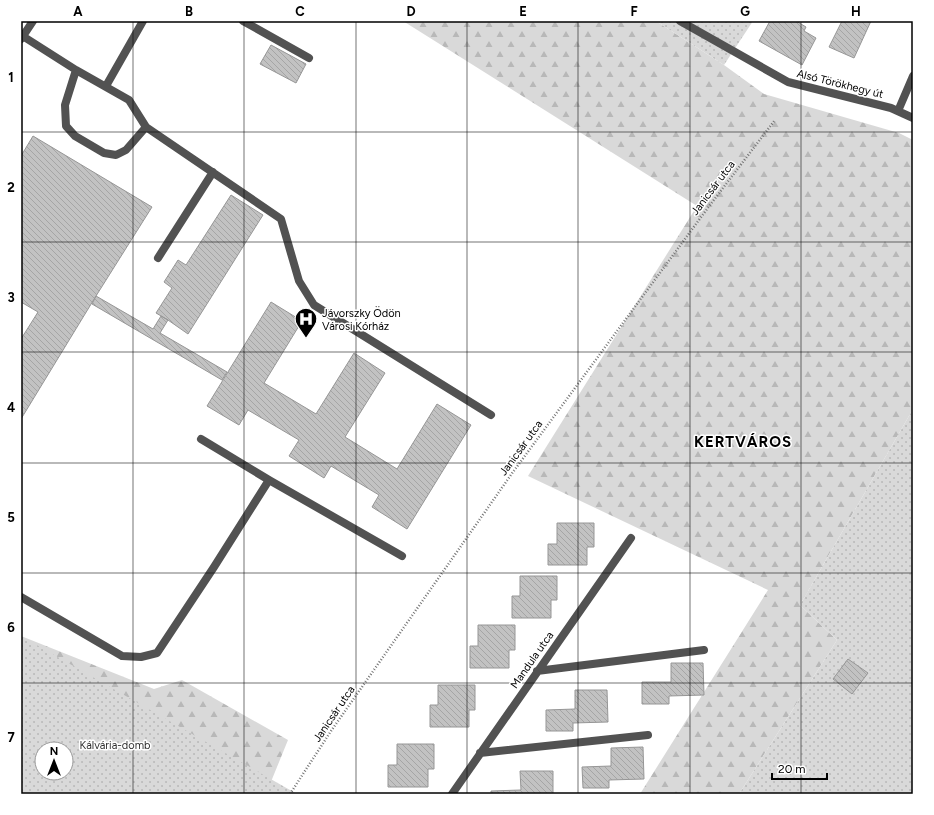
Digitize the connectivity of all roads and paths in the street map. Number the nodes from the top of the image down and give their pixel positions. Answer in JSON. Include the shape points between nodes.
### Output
{"nodes":[{"id":1,"x":33,"y":21,"type":"edge"},
{"id":2,"x":143,"y":21,"type":"edge"},
{"id":3,"x":243,"y":21,"type":"edge"},
{"id":4,"x":680,"y":21,"type":"edge"},
{"id":5,"x":22,"y":37,"type":"edge"},
{"id":6,"x":309,"y":58,"type":"dead end"},
{"id":7,"x":76,"y":70,"type":"junction"},
{"id":8,"x":913,"y":76,"type":"edge"},
{"id":9,"x":106,"y":86,"type":"junction"},
{"id":10,"x":898,"y":111,"type":"junction"},
{"id":11,"x":913,"y":118,"type":"edge"},
{"id":12,"x":775,"y":120,"type":"dead end"},
{"id":13,"x":146,"y":127,"type":"junction"},
{"id":14,"x":212,"y":172,"type":"junction"},
{"id":15,"x":158,"y":258,"type":"dead end"},
{"id":16,"x":491,"y":415,"type":"dead end"},
{"id":17,"x":201,"y":439,"type":"dead end"},
{"id":18,"x":269,"y":480,"type":"junction"},
{"id":19,"x":631,"y":538,"type":"dead end"},
{"id":20,"x":402,"y":556,"type":"dead end"},
{"id":21,"x":21,"y":597,"type":"edge"},
{"id":22,"x":704,"y":650,"type":"dead end"},
{"id":23,"x":537,"y":671,"type":"junction"},
{"id":24,"x":648,"y":735,"type":"dead end"},
{"id":25,"x":480,"y":753,"type":"junction"},
{"id":26,"x":290,"y":794,"type":"edge"},
{"id":27,"x":452,"y":794,"type":"edge"}],
"edges":[{"from":1,"to":5,"type":"street"},
{"from":2,"to":9,"type":"street"},
{"from":3,"to":6,"type":"street"},
{"from":4,"to":10,"type":"street","name":"Alsó Törökhegy út","via":[[788,82]]},
{"from":5,"to":7,"type":"street"},
{"from":7,"to":9,"type":"street"},
{"from":7,"to":13,"type":"street","via":[[65,105],[66,126],[75,136],[104,153],[116,155],[126,150]]},
{"from":8,"to":10,"type":"street"},
{"from":9,"to":13,"type":"street","via":[[129,100]]},
{"from":10,"to":11,"type":"street","name":"Alsó Törökhegy út"},
{"from":12,"to":26,"type":"path","name":"Janicsár utca","via":[[513,472]]},
{"from":13,"to":14,"type":"street"},
{"from":14,"to":15,"type":"street"},
{"from":14,"to":16,"type":"street","via":[[281,219],[299,281],[314,305]]},
{"from":17,"to":18,"type":"street"},
{"from":18,"to":20,"type":"street"},
{"from":18,"to":21,"type":"street","via":[[157,653],[141,657],[122,656]]},
{"from":19,"to":23,"type":"street","name":"Mandula utca"},
{"from":22,"to":23,"type":"street"},
{"from":23,"to":25,"type":"street","name":"Mandula utca"},
{"from":24,"to":25,"type":"street"},
{"from":25,"to":27,"type":"street","name":"Mandula utca"}]}
